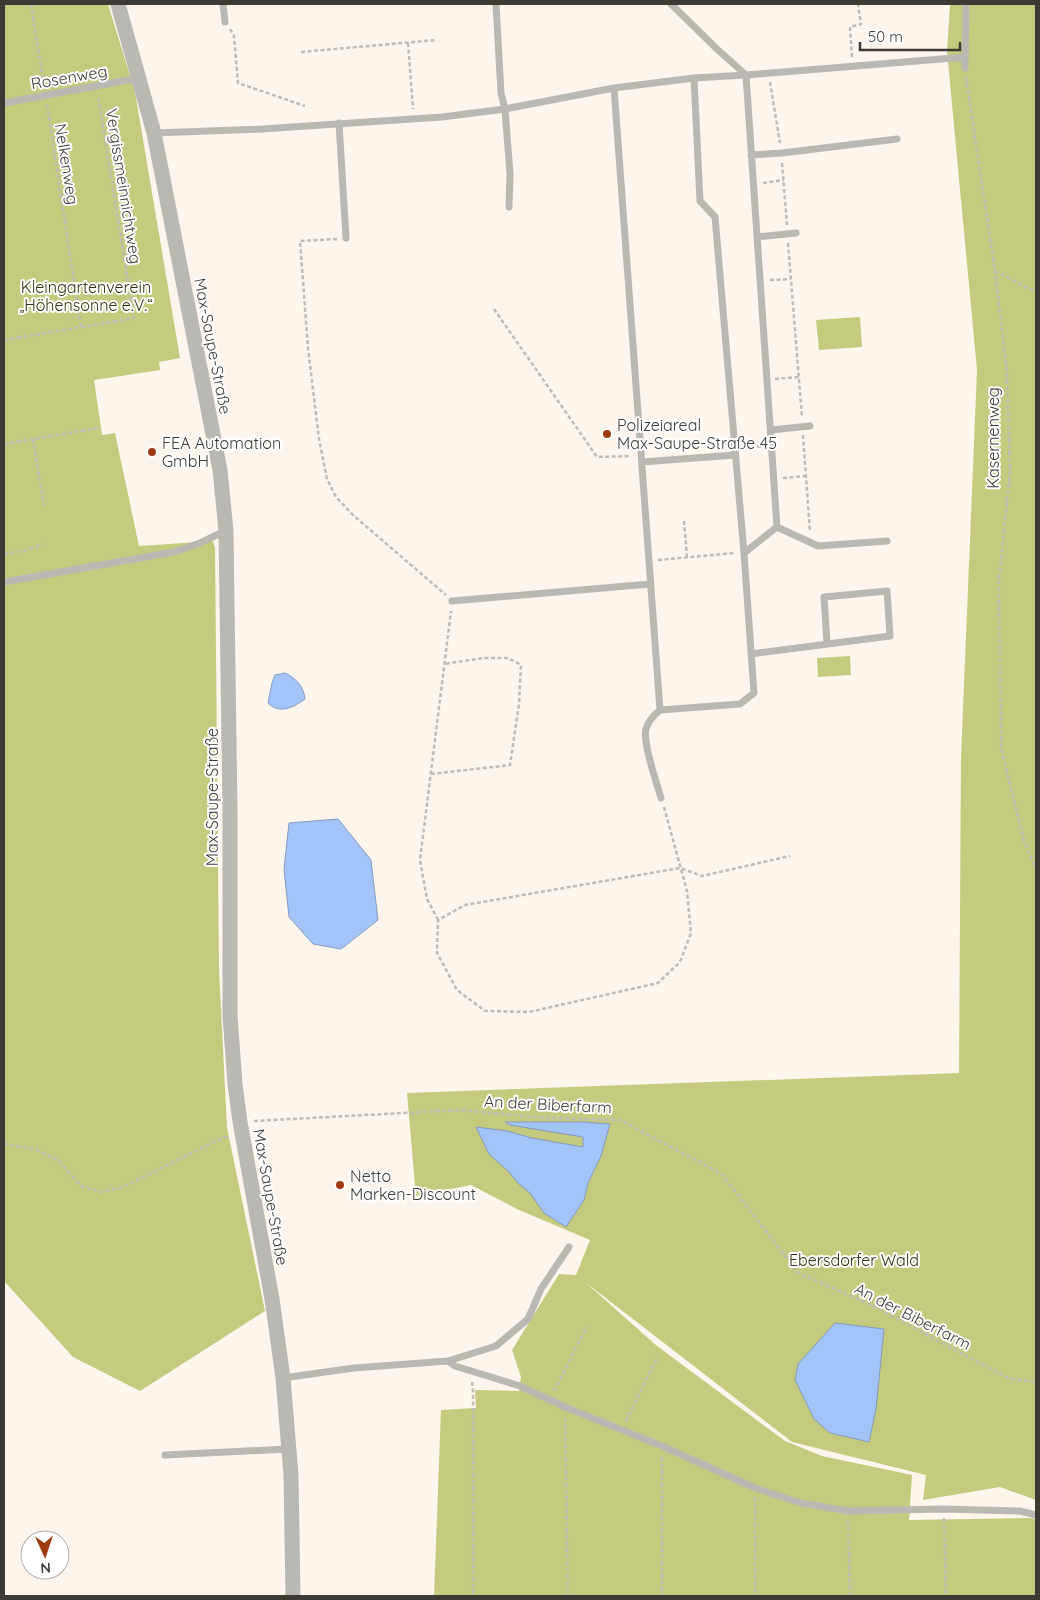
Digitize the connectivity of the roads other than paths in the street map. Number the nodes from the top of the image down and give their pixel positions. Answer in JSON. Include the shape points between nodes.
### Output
{"nodes":[{"id":1,"x":118,"y":4,"type":"edge"},
{"id":2,"x":223,"y":4,"type":"edge"},
{"id":3,"x":496,"y":4,"type":"edge"},
{"id":4,"x":671,"y":4,"type":"edge"},
{"id":5,"x":966,"y":4,"type":"edge"},
{"id":6,"x":225,"y":22,"type":"road end"},
{"id":7,"x":964,"y":57,"type":"junction"},
{"id":8,"x":965,"y":68,"type":"road end"},
{"id":9,"x":746,"y":75,"type":"junction"},
{"id":10,"x":140,"y":78,"type":"junction"},
{"id":11,"x":694,"y":78,"type":"junction"},
{"id":12,"x":614,"y":88,"type":"junction"},
{"id":13,"x":4,"y":102,"type":"edge"},
{"id":14,"x":505,"y":110,"type":"junction"},
{"id":15,"x":339,"y":123,"type":"junction"},
{"id":16,"x":154,"y":133,"type":"junction"},
{"id":17,"x":897,"y":139,"type":"dead end"},
{"id":18,"x":751,"y":155,"type":"junction"},
{"id":19,"x":509,"y":207,"type":"dead end"},
{"id":20,"x":796,"y":233,"type":"dead end"},
{"id":21,"x":756,"y":237,"type":"junction"},
{"id":22,"x":346,"y":238,"type":"road end"},
{"id":23,"x":806,"y":427,"type":"road end"},
{"id":24,"x":771,"y":430,"type":"junction"},
{"id":25,"x":735,"y":455,"type":"junction"},
{"id":26,"x":642,"y":462,"type":"junction"},
{"id":27,"x":777,"y":527,"type":"junction"},
{"id":28,"x":226,"y":531,"type":"junction"},
{"id":29,"x":887,"y":541,"type":"dead end"},
{"id":30,"x":744,"y":553,"type":"junction"},
{"id":31,"x":4,"y":582,"type":"edge"},
{"id":32,"x":650,"y":584,"type":"junction"},
{"id":33,"x":452,"y":601,"type":"road end"},
{"id":34,"x":827,"y":643,"type":"junction"},
{"id":35,"x":751,"y":654,"type":"junction"},
{"id":36,"x":660,"y":710,"type":"junction"},
{"id":37,"x":661,"y":798,"type":"road end"},
{"id":38,"x":569,"y":1247,"type":"dead end"},
{"id":39,"x":448,"y":1360,"type":"junction"},
{"id":40,"x":283,"y":1378,"type":"junction"},
{"id":41,"x":289,"y":1449,"type":"junction"},
{"id":42,"x":166,"y":1455,"type":"dead end"},
{"id":43,"x":1036,"y":1515,"type":"edge"},
{"id":44,"x":293,"y":1596,"type":"edge"}],
"edges":[{"from":1,"to":10,"type":"street","name":"Max-Saupe-Straße"},
{"from":2,"to":6,"type":"lane"},
{"from":3,"to":14,"type":"lane"},
{"from":4,"to":9,"type":"lane"},
{"from":5,"to":7,"type":"lane"},
{"from":7,"to":8,"type":"lane"},
{"from":7,"to":9,"type":"lane"},
{"from":9,"to":11,"type":"lane"},
{"from":9,"to":18,"type":"lane"},
{"from":10,"to":13,"type":"lane","name":"Rosenweg"},
{"from":10,"to":16,"type":"street","name":"Max-Saupe-Straße"},
{"from":11,"to":12,"type":"lane"},
{"from":11,"to":25,"type":"lane","via":[[700,201],[715,217]]},
{"from":12,"to":14,"type":"lane"},
{"from":12,"to":26,"type":"lane"},
{"from":14,"to":15,"type":"lane"},
{"from":14,"to":19,"type":"lane"},
{"from":15,"to":16,"type":"lane"},
{"from":15,"to":22,"type":"lane"},
{"from":16,"to":28,"type":"street","name":"Max-Saupe-Straße","via":[[220,470]]},
{"from":17,"to":18,"type":"lane"},
{"from":18,"to":21,"type":"lane"},
{"from":20,"to":21,"type":"lane"},
{"from":21,"to":24,"type":"lane"},
{"from":23,"to":24,"type":"lane"},
{"from":24,"to":27,"type":"lane"},
{"from":25,"to":26,"type":"lane"},
{"from":25,"to":30,"type":"lane"},
{"from":26,"to":32,"type":"lane"},
{"from":27,"to":29,"type":"lane","via":[[818,546]]},
{"from":27,"to":30,"type":"lane"},
{"from":28,"to":31,"type":"lane","via":[[174,552]]},
{"from":28,"to":40,"type":"street","name":"Max-Saupe-Straße","via":[[230,1016],[241,1126]]},
{"from":30,"to":35,"type":"lane"},
{"from":32,"to":33,"type":"lane"},
{"from":32,"to":36,"type":"lane"},
{"from":34,"to":34,"type":"lane","via":[[824,597],[887,591],[890,636]]},
{"from":34,"to":35,"type":"lane"},
{"from":35,"to":36,"type":"lane","via":[[754,693],[740,704]]},
{"from":36,"to":37,"type":"lane","via":[[645,730]]},
{"from":38,"to":39,"type":"lane","via":[[541,1289],[528,1320],[496,1346]]},
{"from":39,"to":40,"type":"lane"},
{"from":39,"to":43,"type":"lane","via":[[455,1366],[520,1386],[755,1488],[801,1502],[848,1511],[943,1509],[1020,1511]]},
{"from":40,"to":41,"type":"street","name":"Max-Saupe-Straße"},
{"from":41,"to":42,"type":"lane"},
{"from":41,"to":44,"type":"street","name":"Max-Saupe-Straße"}]}
